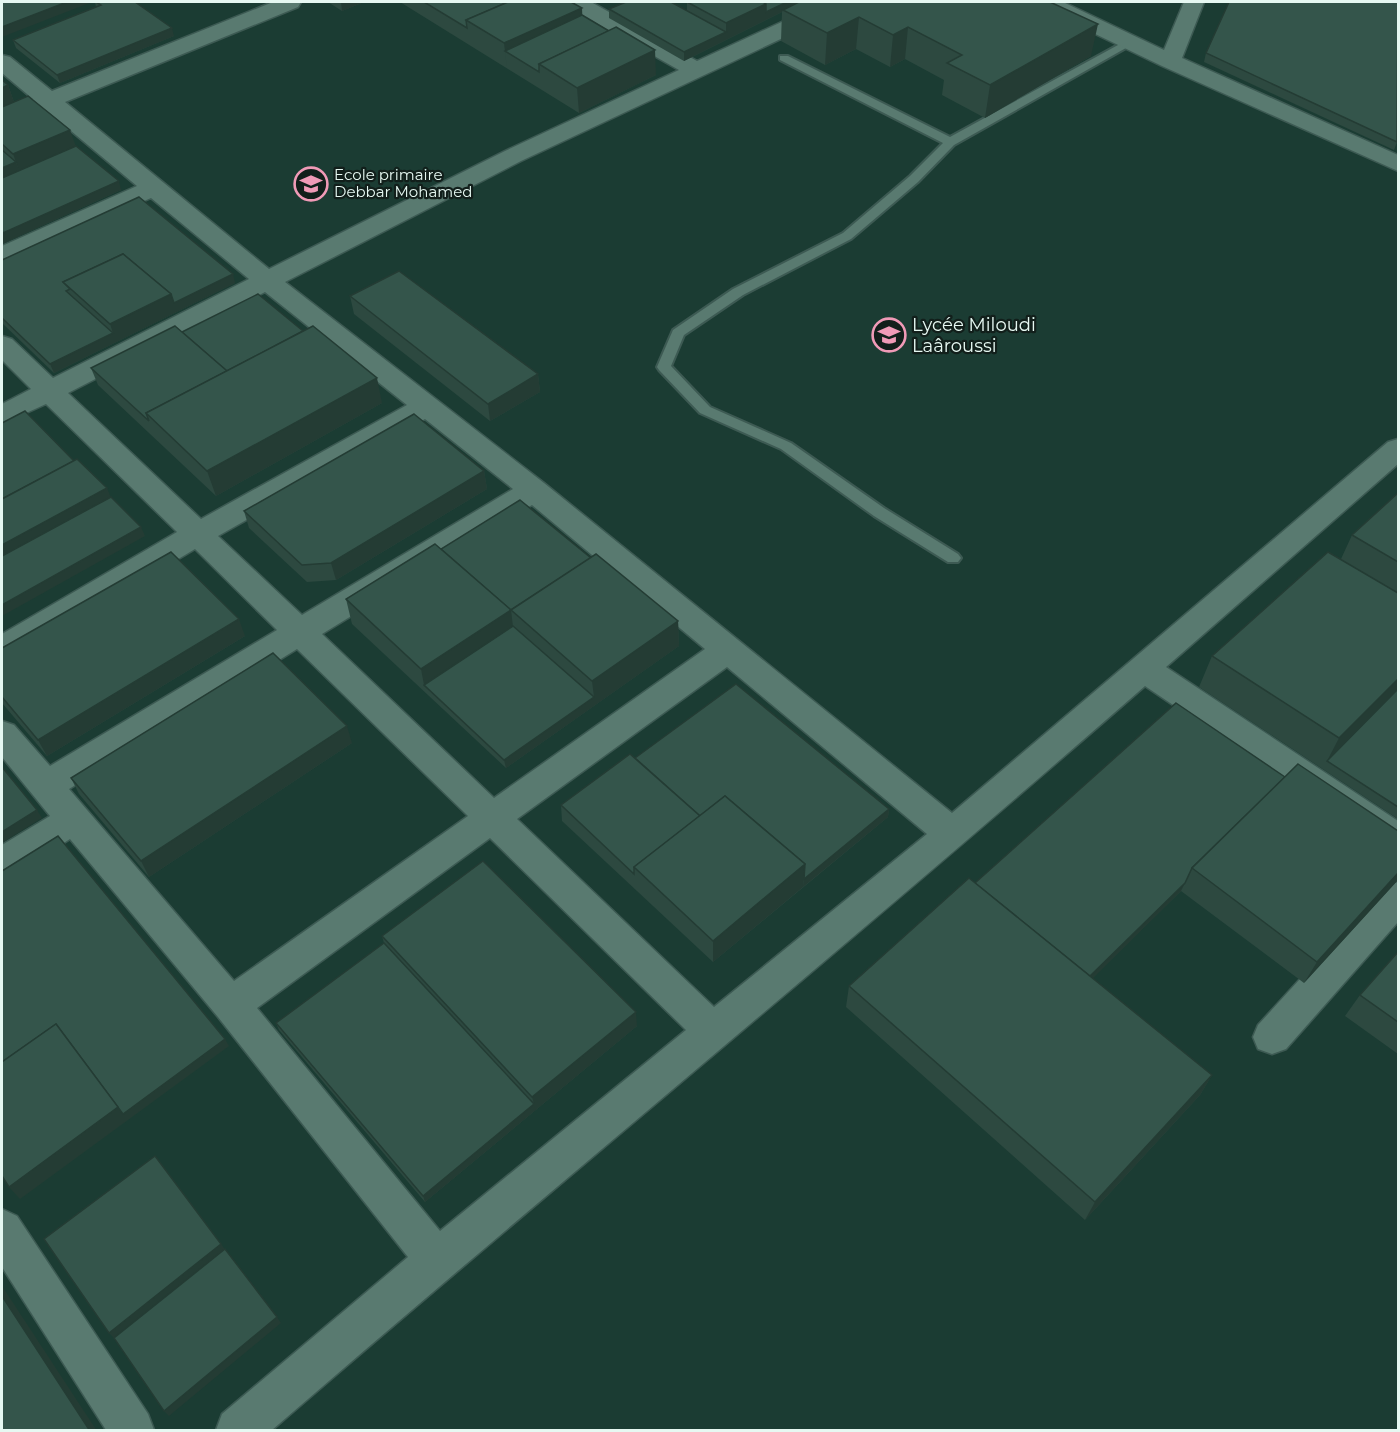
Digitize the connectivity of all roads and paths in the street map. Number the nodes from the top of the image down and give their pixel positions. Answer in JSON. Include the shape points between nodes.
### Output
{"nodes":[{"id":1,"x":290,"y":2,"type":"edge"},
{"id":2,"x":576,"y":2,"type":"edge"},
{"id":3,"x":841,"y":2,"type":"edge"},
{"id":4,"x":1047,"y":2,"type":"edge"},
{"id":5,"x":1194,"y":2,"type":"edge"},
{"id":6,"x":1130,"y":42,"type":"junction"},
{"id":7,"x":784,"y":58,"type":"dead end"},
{"id":8,"x":1170,"y":61,"type":"junction"},
{"id":9,"x":2,"y":62,"type":"edge"},
{"id":10,"x":698,"y":71,"type":"junction"},
{"id":11,"x":49,"y":100,"type":"junction"},
{"id":12,"x":2,"y":120,"type":"edge"},
{"id":13,"x":950,"y":142,"type":"junction"},
{"id":14,"x":1398,"y":164,"type":"edge"},
{"id":15,"x":154,"y":187,"type":"junction"},
{"id":16,"x":2,"y":255,"type":"edge"},
{"id":17,"x":266,"y":280,"type":"junction"},
{"id":18,"x":2,"y":345,"type":"edge"},
{"id":19,"x":48,"y":391,"type":"junction"},
{"id":20,"x":427,"y":406,"type":"junction"},
{"id":21,"x":2,"y":415,"type":"edge"},
{"id":22,"x":1398,"y":449,"type":"edge"},
{"id":23,"x":534,"y":490,"type":"junction"},
{"id":24,"x":197,"y":534,"type":"junction"},
{"id":25,"x":953,"y":558,"type":"dead end"},
{"id":26,"x":300,"y":631,"type":"junction"},
{"id":27,"x":2,"y":648,"type":"edge"},
{"id":28,"x":728,"y":649,"type":"junction"},
{"id":29,"x":1144,"y":669,"type":"junction"},
{"id":30,"x":2,"y":734,"type":"edge"},
{"id":31,"x":45,"y":786,"type":"junction"},
{"id":32,"x":494,"y":818,"type":"junction"},
{"id":33,"x":72,"y":819,"type":"junction"},
{"id":34,"x":952,"y":834,"type":"junction"},
{"id":35,"x":1398,"y":839,"type":"edge"},
{"id":36,"x":2,"y":863,"type":"edge"},
{"id":37,"x":1398,"y":897,"type":"edge"},
{"id":38,"x":231,"y":1005,"type":"junction"},
{"id":39,"x":714,"y":1032,"type":"junction"},
{"id":40,"x":1272,"y":1036,"type":"dead end"},
{"id":41,"x":6,"y":1246,"type":"edge"},
{"id":42,"x":437,"y":1260,"type":"junction"},
{"id":43,"x":132,"y":1431,"type":"edge"},
{"id":44,"x":238,"y":1431,"type":"edge"}],
"edges":[{"from":1,"to":11,"type":"street"},
{"from":2,"to":10,"type":"street"},
{"from":3,"to":10,"type":"street"},
{"from":4,"to":6,"type":"street"},
{"from":5,"to":8,"type":"street"},
{"from":6,"to":8,"type":"street"},
{"from":6,"to":13,"type":"lane"},
{"from":7,"to":13,"type":"lane"},
{"from":8,"to":14,"type":"street"},
{"from":9,"to":11,"type":"street"},
{"from":10,"to":17,"type":"street","via":[[513,156]]},
{"from":11,"to":12,"type":"street"},
{"from":11,"to":15,"type":"street"},
{"from":13,"to":25,"type":"lane","via":[[847,237],[738,292],[678,333],[664,367],[705,410],[786,446],[879,512]]},
{"from":15,"to":16,"type":"street"},
{"from":15,"to":17,"type":"street"},
{"from":17,"to":19,"type":"street"},
{"from":17,"to":20,"type":"street"},
{"from":18,"to":19,"type":"street"},
{"from":19,"to":21,"type":"street"},
{"from":19,"to":24,"type":"street"},
{"from":20,"to":23,"type":"street"},
{"from":20,"to":24,"type":"street"},
{"from":22,"to":29,"type":"street"},
{"from":23,"to":26,"type":"street"},
{"from":23,"to":28,"type":"street"},
{"from":24,"to":26,"type":"street"},
{"from":24,"to":27,"type":"street"},
{"from":26,"to":31,"type":"street"},
{"from":26,"to":32,"type":"street"},
{"from":28,"to":32,"type":"street"},
{"from":28,"to":34,"type":"street"},
{"from":29,"to":34,"type":"street"},
{"from":29,"to":35,"type":"street"},
{"from":30,"to":31,"type":"street"},
{"from":31,"to":33,"type":"street"},
{"from":32,"to":38,"type":"street"},
{"from":32,"to":39,"type":"street"},
{"from":33,"to":36,"type":"street"},
{"from":33,"to":38,"type":"street"},
{"from":34,"to":39,"type":"street"},
{"from":37,"to":40,"type":"street"},
{"from":38,"to":42,"type":"street"},
{"from":39,"to":42,"type":"street"},
{"from":41,"to":43,"type":"street"},
{"from":42,"to":44,"type":"street"}]}
